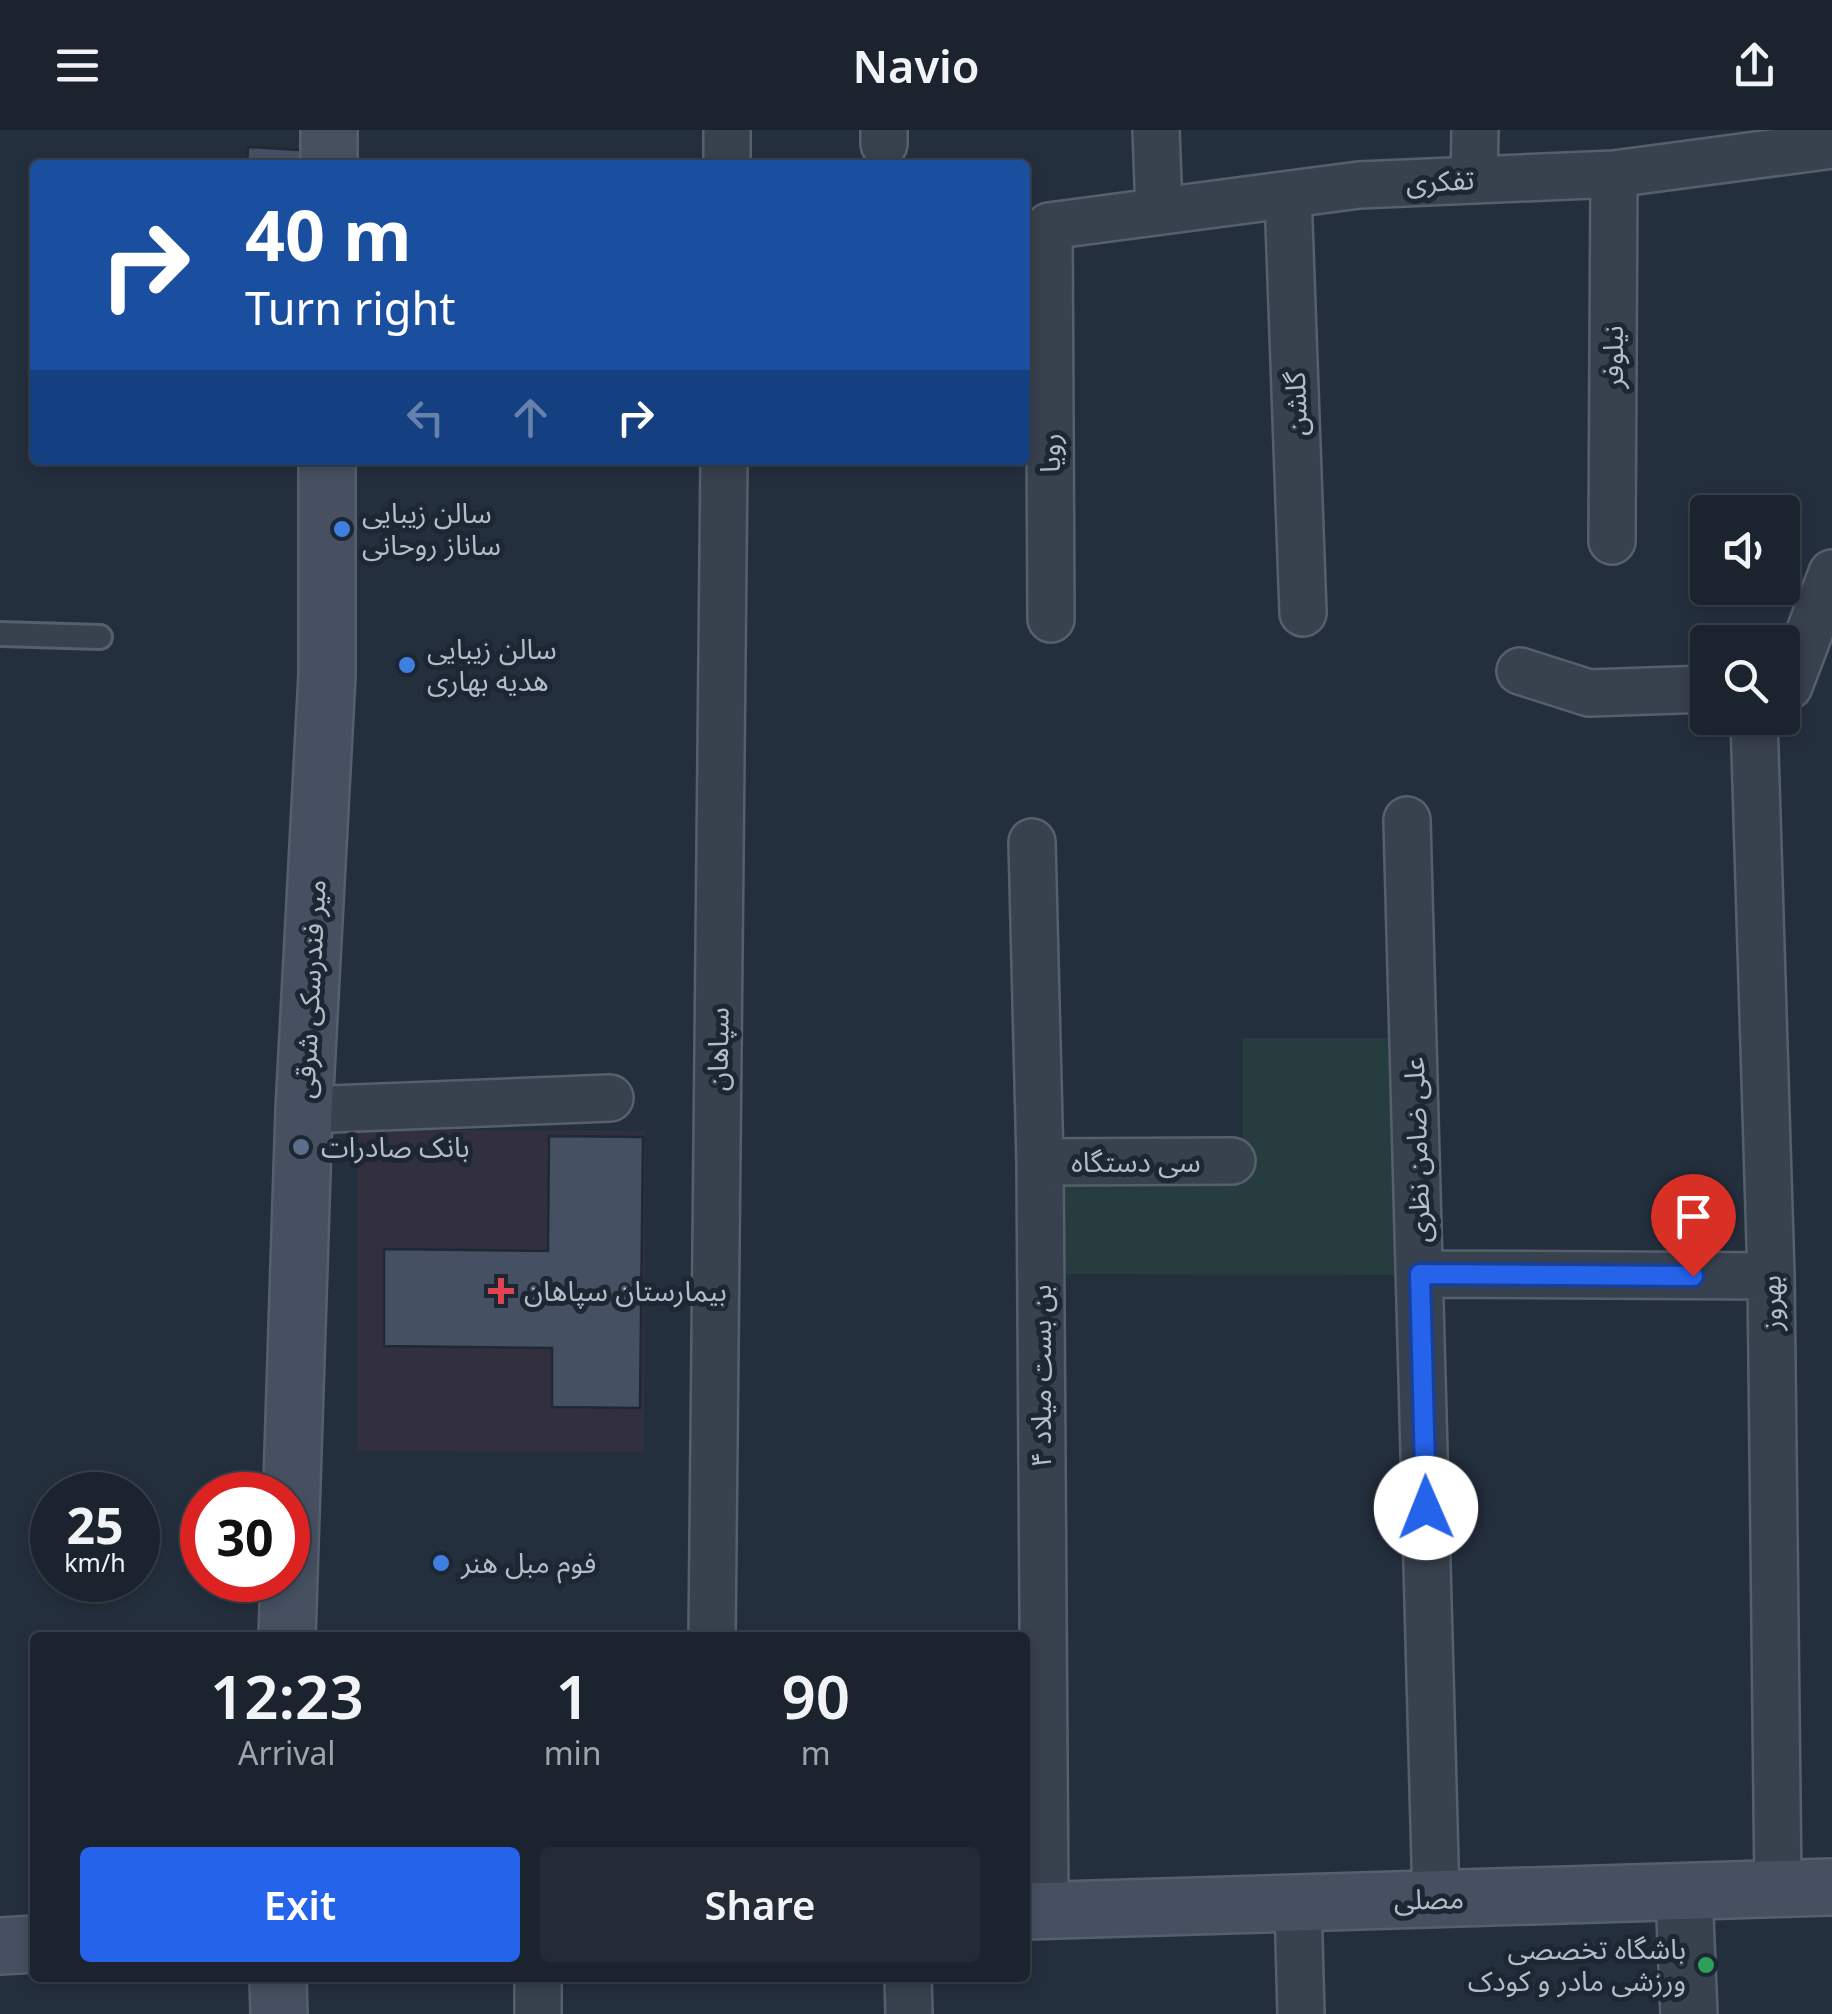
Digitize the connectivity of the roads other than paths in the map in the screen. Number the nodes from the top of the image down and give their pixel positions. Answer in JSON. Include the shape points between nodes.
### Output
{"nodes":[{"id":1,"x":329,"y":130,"type":"edge"},
{"id":2,"x":727,"y":130,"type":"edge"},
{"id":3,"x":1156,"y":130,"type":"edge"},
{"id":4,"x":1476,"y":130,"type":"edge"},
{"id":5,"x":1832,"y":146,"type":"edge"},
{"id":6,"x":328,"y":160,"type":"edge"},
{"id":7,"x":727,"y":160,"type":"edge"},
{"id":8,"x":1614,"y":174,"type":"junction"},
{"id":9,"x":1474,"y":180,"type":"junction"},
{"id":10,"x":1288,"y":194,"type":"junction"},
{"id":11,"x":1160,"y":211,"type":"junction"},
{"id":12,"x":1049,"y":226,"type":"joint"},
{"id":13,"x":328,"y":465,"type":"edge"},
{"id":14,"x":724,"y":465,"type":"edge"},
{"id":15,"x":1612,"y":540,"type":"dead end"},
{"id":16,"x":1832,"y":572,"type":"edge"},
{"id":17,"x":1303,"y":613,"type":"dead end"},
{"id":18,"x":1050,"y":620,"type":"dead end"},
{"id":19,"x":0,"y":634,"type":"edge"},
{"id":20,"x":100,"y":636,"type":"dead end"},
{"id":21,"x":1520,"y":671,"type":"dead end"},
{"id":22,"x":1801,"y":685,"type":"edge"},
{"id":23,"x":1690,"y":691,"type":"edge"},
{"id":24,"x":1755,"y":735,"type":"edge"},
{"id":25,"x":1407,"y":820,"type":"dead end"},
{"id":26,"x":1032,"y":842,"type":"dead end"},
{"id":27,"x":610,"y":1098,"type":"dead end"},
{"id":28,"x":304,"y":1110,"type":"junction"},
{"id":29,"x":1040,"y":1162,"type":"junction"},
{"id":30,"x":1232,"y":1162,"type":"dead end"},
{"id":31,"x":1420,"y":1274,"type":"junction"},
{"id":32,"x":1771,"y":1276,"type":"junction"},
{"id":33,"x":286,"y":1632,"type":"edge"},
{"id":34,"x":712,"y":1632,"type":"edge"},
{"id":35,"x":1832,"y":1888,"type":"edge"},
{"id":36,"x":1778,"y":1889,"type":"junction"},
{"id":37,"x":1684,"y":1893,"type":"junction"},
{"id":38,"x":1436,"y":1899,"type":"junction"},
{"id":39,"x":1298,"y":1902,"type":"junction"},
{"id":40,"x":1035,"y":1910,"type":"edge"},
{"id":41,"x":30,"y":1944,"type":"edge"},
{"id":42,"x":0,"y":1946,"type":"edge"},
{"id":43,"x":278,"y":1982,"type":"edge"},
{"id":44,"x":538,"y":1982,"type":"edge"},
{"id":45,"x":908,"y":1982,"type":"edge"},
{"id":46,"x":280,"y":2014,"type":"edge"},
{"id":47,"x":538,"y":2014,"type":"edge"},
{"id":48,"x":909,"y":2014,"type":"edge"},
{"id":49,"x":1301,"y":2014,"type":"edge"},
{"id":50,"x":1689,"y":2014,"type":"edge"}],
"edges":[{"from":1,"to":6,"type":"main road"},
{"from":2,"to":7,"type":"street"},
{"from":3,"to":11,"type":"street"},
{"from":4,"to":9,"type":"street"},
{"from":5,"to":8,"type":"street","name":"تفکری"},
{"from":8,"to":9,"type":"street","name":"تفکری"},
{"from":8,"to":15,"type":"street","name":"نیلوفر"},
{"from":9,"to":10,"type":"street","name":"تفکری"},
{"from":10,"to":11,"type":"street","name":"تفکری"},
{"from":10,"to":17,"type":"street","name":"گلشن"},
{"from":11,"to":12,"type":"street","name":"تفکری"},
{"from":12,"to":18,"type":"street","name":"رویا"},
{"from":13,"to":28,"type":"main road","name":"میر فندرسکی شرقی","via":[[326,674]]},
{"from":14,"to":34,"type":"street","name":"سپاهان"},
{"from":16,"to":22,"type":"street"},
{"from":19,"to":20,"type":"lane"},
{"from":21,"to":23,"type":"street","via":[[1589,694]]},
{"from":24,"to":32,"type":"street","name":"بهروز"},
{"from":25,"to":31,"type":"street","name":"علی ضامن نظری"},
{"from":26,"to":29,"type":"street","name":"بن بست میلاد ۴"},
{"from":27,"to":28,"type":"street"},
{"from":28,"to":33,"type":"main road","name":"میر فندرسکی شرقی"},
{"from":29,"to":30,"type":"street","name":"سی دستگاه"},
{"from":29,"to":40,"type":"street","name":"بن بست میلاد ۴"},
{"from":31,"to":32,"type":"street"},
{"from":31,"to":38,"type":"street","name":"علی ضامن نظری"},
{"from":32,"to":36,"type":"street","name":"بهروز"},
{"from":35,"to":36,"type":"main road","name":"مصلی"},
{"from":36,"to":37,"type":"main road","name":"مصلی"},
{"from":37,"to":38,"type":"main road","name":"مصلی"},
{"from":37,"to":50,"type":"street"},
{"from":38,"to":39,"type":"main road","name":"مصلی"},
{"from":39,"to":40,"type":"main road","name":"مصلی"},
{"from":39,"to":49,"type":"street"},
{"from":41,"to":42,"type":"main road"},
{"from":43,"to":46,"type":"main road"},
{"from":44,"to":47,"type":"street"},
{"from":45,"to":48,"type":"street"}]}
